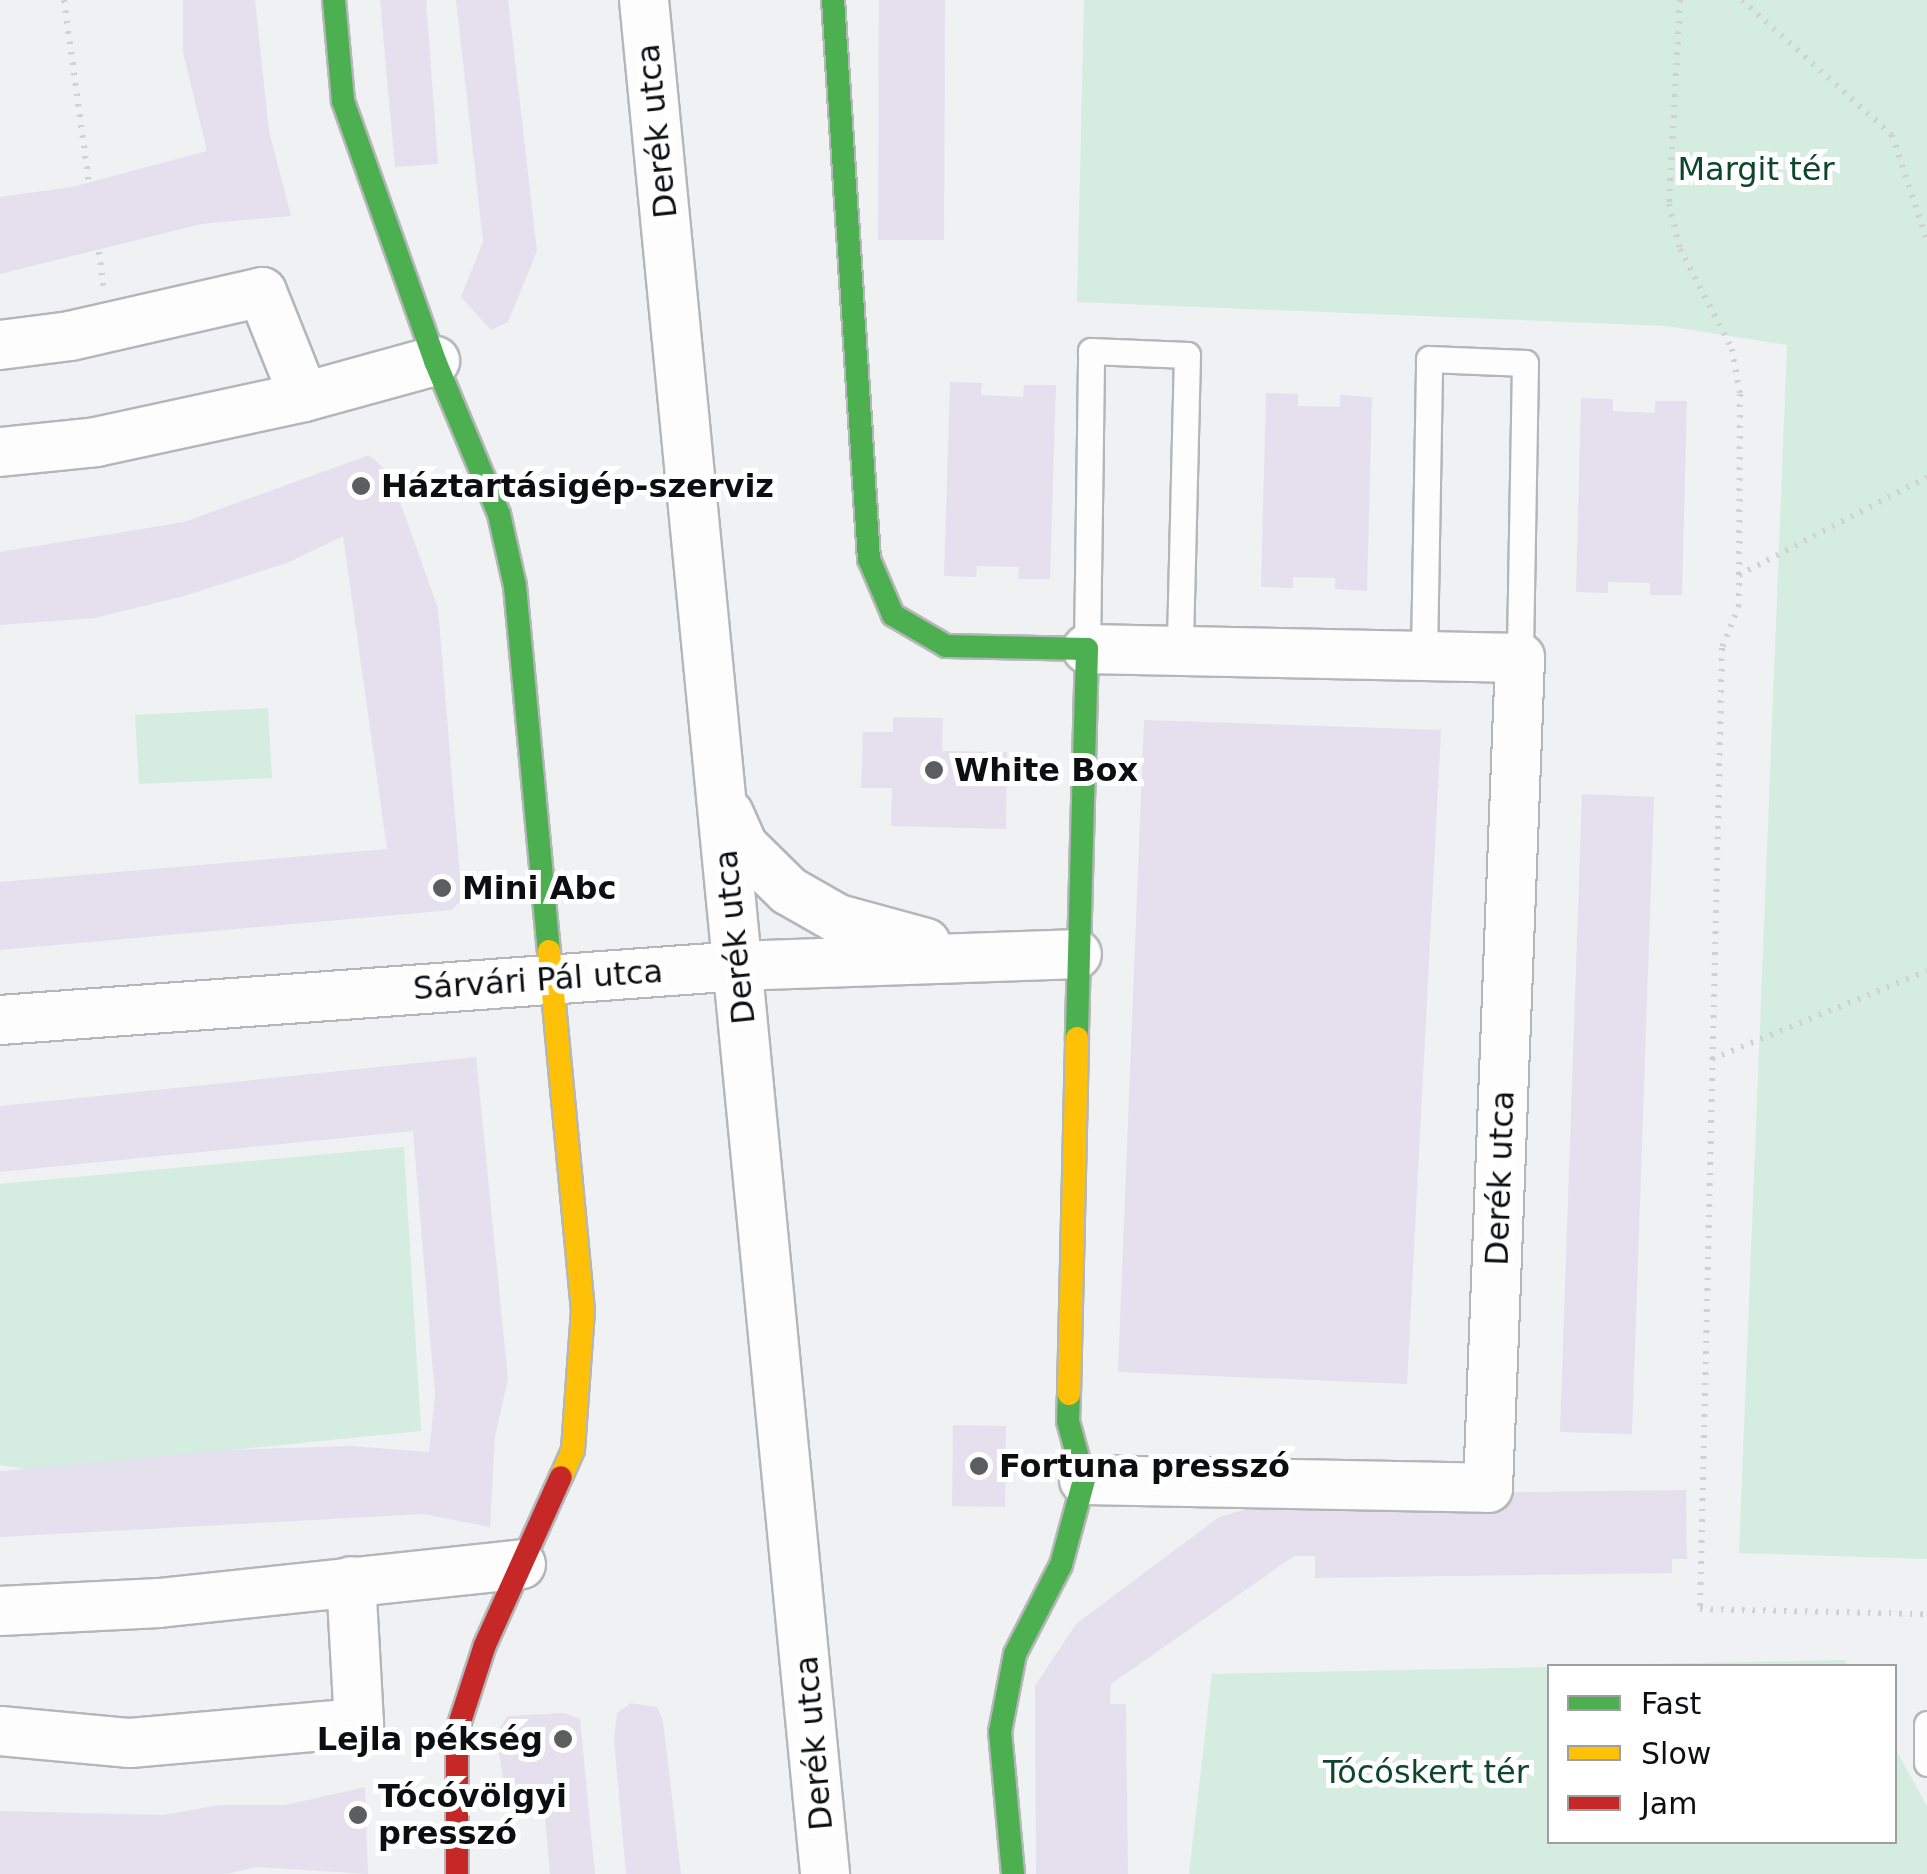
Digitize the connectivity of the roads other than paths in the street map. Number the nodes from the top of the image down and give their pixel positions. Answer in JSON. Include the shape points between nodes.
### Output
{"nodes":[{"id":1,"x":334,"y":0,"type":"edge"},
{"id":2,"x":644,"y":0,"type":"edge"},
{"id":3,"x":833,"y":0,"type":"edge"},
{"id":4,"x":0,"y":345,"type":"edge"},
{"id":5,"x":435,"y":361,"type":"junction"},
{"id":6,"x":304,"y":397,"type":"junction"},
{"id":7,"x":0,"y":452,"type":"edge"},
{"id":8,"x":1180,"y":648,"type":"junction"},
{"id":9,"x":1087,"y":649,"type":"junction"},
{"id":10,"x":1424,"y":655,"type":"junction"},
{"id":11,"x":1520,"y":658,"type":"junction"},
{"id":12,"x":721,"y":796,"type":"junction"},
{"id":13,"x":1077,"y":954,"type":"junction"},
{"id":14,"x":1009,"y":956,"type":"junction"},
{"id":15,"x":738,"y":966,"type":"junction"},
{"id":16,"x":553,"y":979,"type":"junction"},
{"id":17,"x":0,"y":1020,"type":"edge"},
{"id":18,"x":1084,"y":1480,"type":"junction"},
{"id":19,"x":521,"y":1564,"type":"junction"},
{"id":20,"x":351,"y":1581,"type":"junction"},
{"id":21,"x":0,"y":1610,"type":"edge"},
{"id":22,"x":1927,"y":1724,"type":"edge"},
{"id":23,"x":0,"y":1731,"type":"edge"},
{"id":24,"x":1927,"y":1763,"type":"edge"},
{"id":25,"x":457,"y":1874,"type":"edge"},
{"id":26,"x":825,"y":1874,"type":"edge"},
{"id":27,"x":1013,"y":1874,"type":"edge"}],
"edges":[{"from":1,"to":5,"type":"street","via":[[343,102]]},
{"from":2,"to":12,"type":"street","name":"Derék utca"},
{"from":3,"to":9,"type":"street","via":[[869,559],[892,615],[946,646]]},
{"from":4,"to":6,"type":"street","via":[[70,336],[262,292]]},
{"from":5,"to":6,"type":"street"},
{"from":5,"to":16,"type":"street","via":[[500,514],[515,586]]},
{"from":6,"to":7,"type":"street","via":[[96,442]]},
{"from":8,"to":9,"type":"street"},
{"from":8,"to":9,"type":"lane","via":[[1186,355],[1091,351]]},
{"from":8,"to":10,"type":"street"},
{"from":9,"to":13,"type":"street"},
{"from":10,"to":11,"type":"street"},
{"from":10,"to":11,"type":"lane","via":[[1429,360],[1525,364]]},
{"from":11,"to":18,"type":"street","name":"Derék utca","via":[[1488,1488]]},
{"from":12,"to":14,"type":"street","via":[[744,847],[764,871],[812,905],[872,930]]},
{"from":12,"to":15,"type":"street","name":"Derék utca"},
{"from":13,"to":14,"type":"street","name":"Sárvári Pál utca"},
{"from":13,"to":18,"type":"street","via":[[1068,1421]]},
{"from":14,"to":15,"type":"street","name":"Sárvári Pál utca"},
{"from":15,"to":16,"type":"street","name":"Sárvári Pál utca"},
{"from":15,"to":26,"type":"street","name":"Derék utca"},
{"from":16,"to":17,"type":"street","name":"Sárvári Pál utca"},
{"from":16,"to":19,"type":"street","via":[[583,1310],[573,1450]]},
{"from":18,"to":27,"type":"street","via":[[1061,1565],[1014,1654],[1000,1732]]},
{"from":19,"to":20,"type":"street"},
{"from":19,"to":25,"type":"street","via":[[456,1732]]},
{"from":20,"to":21,"type":"street","via":[[159,1603]]},
{"from":20,"to":23,"type":"street","via":[[359,1723],[130,1744]]},
{"from":22,"to":24,"type":"lane"}]}
